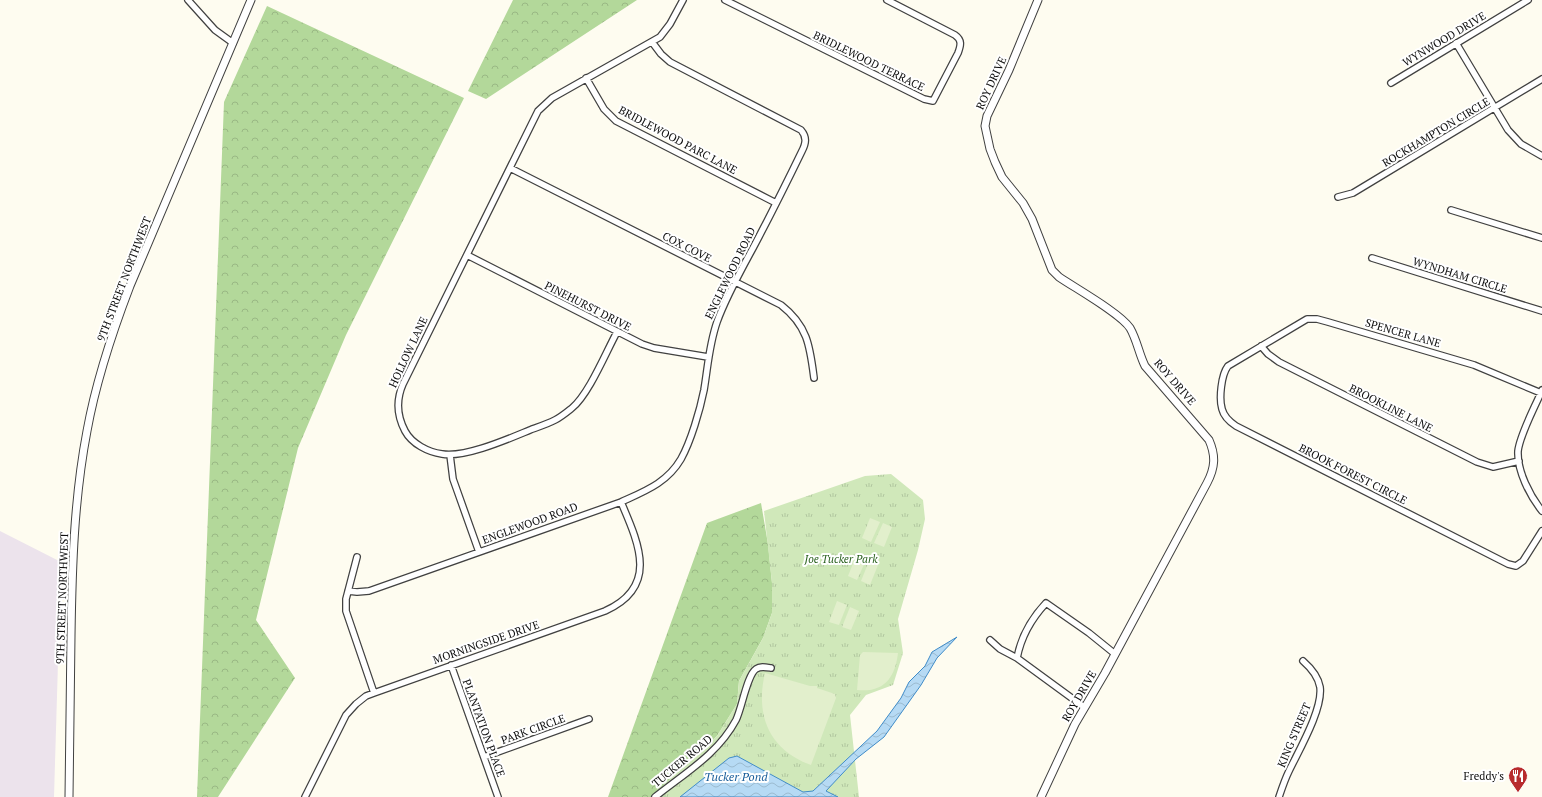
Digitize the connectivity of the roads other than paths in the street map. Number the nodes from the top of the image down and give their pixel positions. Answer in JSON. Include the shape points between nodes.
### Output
{"nodes":[{"id":1,"x":188,"y":0,"type":"edge"},
{"id":2,"x":251,"y":0,"type":"edge"},
{"id":3,"x":683,"y":0,"type":"edge"},
{"id":4,"x":725,"y":0,"type":"edge"},
{"id":5,"x":887,"y":0,"type":"edge"},
{"id":6,"x":1038,"y":0,"type":"edge"},
{"id":7,"x":1528,"y":0,"type":"edge"},
{"id":8,"x":652,"y":42,"type":"junction"},
{"id":9,"x":233,"y":43,"type":"junction"},
{"id":10,"x":1456,"y":43,"type":"junction"},
{"id":11,"x":586,"y":78,"type":"junction"},
{"id":12,"x":1542,"y":79,"type":"edge"},
{"id":13,"x":1391,"y":83,"type":"dead end"},
{"id":14,"x":1496,"y":107,"type":"junction"},
{"id":15,"x":1542,"y":156,"type":"edge"},
{"id":16,"x":510,"y":168,"type":"junction"},
{"id":17,"x":1338,"y":197,"type":"dead end"},
{"id":18,"x":776,"y":203,"type":"junction"},
{"id":19,"x":1452,"y":210,"type":"dead end"},
{"id":20,"x":1542,"y":238,"type":"edge"},
{"id":21,"x":467,"y":255,"type":"junction"},
{"id":22,"x":1372,"y":258,"type":"dead end"},
{"id":23,"x":736,"y":282,"type":"junction"},
{"id":24,"x":1542,"y":311,"type":"edge"},
{"id":25,"x":617,"y":332,"type":"junction"},
{"id":26,"x":1261,"y":346,"type":"junction"},
{"id":27,"x":708,"y":357,"type":"junction"},
{"id":28,"x":814,"y":378,"type":"dead end"},
{"id":29,"x":1541,"y":392,"type":"edge"},
{"id":30,"x":450,"y":455,"type":"junction"},
{"id":31,"x":1519,"y":461,"type":"junction"},
{"id":32,"x":621,"y":502,"type":"junction"},
{"id":33,"x":1542,"y":511,"type":"edge"},
{"id":34,"x":1542,"y":531,"type":"edge"},
{"id":35,"x":479,"y":552,"type":"junction"},
{"id":36,"x":358,"y":557,"type":"dead end"},
{"id":37,"x":348,"y":591,"type":"junction"},
{"id":38,"x":990,"y":640,"type":"dead end"},
{"id":39,"x":1115,"y":654,"type":"junction"},
{"id":40,"x":1018,"y":658,"type":"junction"},
{"id":41,"x":1303,"y":661,"type":"dead end"},
{"id":42,"x":451,"y":665,"type":"junction"},
{"id":43,"x":771,"y":668,"type":"dead end"},
{"id":44,"x":374,"y":693,"type":"junction"},
{"id":45,"x":1084,"y":707,"type":"junction"},
{"id":46,"x":589,"y":719,"type":"dead end"},
{"id":47,"x":484,"y":757,"type":"junction"},
{"id":48,"x":69,"y":797,"type":"edge"},
{"id":49,"x":305,"y":797,"type":"edge"},
{"id":50,"x":498,"y":797,"type":"edge"},
{"id":51,"x":655,"y":797,"type":"edge"},
{"id":52,"x":1041,"y":797,"type":"edge"},
{"id":53,"x":1279,"y":797,"type":"edge"}],
"edges":[{"from":1,"to":9,"type":"street","via":[[215,30]]},
{"from":2,"to":9,"type":"street","name":"9TH STREET NORTHWEST"},
{"from":3,"to":8,"type":"street","name":"HOLLOW LANE","via":[[664,33]]},
{"from":4,"to":5,"type":"street","name":"BRIDLEWOOD TERRACE","via":[[924,99],[933,101],[961,47],[961,41],[955,35]]},
{"from":6,"to":39,"type":"street","name":"ROY DRIVE","via":[[987,116],[986,130],[993,156],[1002,177],[1024,204],[1032,219],[1052,270],[1116,314],[1126,324],[1145,366],[1205,434],[1214,456],[1214,468],[1207,483]]},
{"from":7,"to":10,"type":"street","name":"WYNWOOD DRIVE"},
{"from":8,"to":11,"type":"street","name":"HOLLOW LANE"},
{"from":8,"to":18,"type":"street","name":"ENGLEWOOD ROAD","via":[[661,54],[676,66],[804,133],[805,145]]},
{"from":9,"to":48,"type":"street","name":"9TH STREET NORTHWEST","via":[[117,320],[87,430],[78,488],[72,563]]},
{"from":10,"to":13,"type":"street","name":"WYNWOOD DRIVE"},
{"from":10,"to":14,"type":"street"},
{"from":11,"to":16,"type":"street","name":"HOLLOW LANE","via":[[541,107]]},
{"from":11,"to":18,"type":"street","name":"BRIDLEWOOD PARC LANE","via":[[604,109],[616,121]]},
{"from":12,"to":14,"type":"street","name":"ROCKHAMPTON CIRCLE"},
{"from":14,"to":15,"type":"street","via":[[1515,138],[1526,148]]},
{"from":14,"to":17,"type":"street","name":"ROCKHAMPTON CIRCLE","via":[[1353,193]]},
{"from":16,"to":21,"type":"street","name":"HOLLOW LANE"},
{"from":16,"to":23,"type":"street","name":"COX COVE"},
{"from":18,"to":23,"type":"street","name":"ENGLEWOOD ROAD"},
{"from":19,"to":20,"type":"street"},
{"from":21,"to":25,"type":"street","name":"PINEHURST DRIVE"},
{"from":21,"to":30,"type":"street","name":"HOLLOW LANE","via":[[403,384],[398,402],[402,424],[413,442],[433,452]]},
{"from":22,"to":24,"type":"street","name":"WYNDHAM CIRCLE"},
{"from":23,"to":27,"type":"street","name":"ENGLEWOOD ROAD","via":[[711,339]]},
{"from":23,"to":28,"type":"street","name":"COX COVE","via":[[781,306],[796,319],[809,343]]},
{"from":25,"to":27,"type":"street","name":"PINEHURST DRIVE","via":[[654,348]]},
{"from":25,"to":30,"type":"street","name":"HOLLOW LANE","via":[[586,390],[574,406],[562,416],[472,451]]},
{"from":26,"to":29,"type":"street","name":"SPENCER LANE","via":[[1301,321],[1317,319],[1474,365]]},
{"from":26,"to":31,"type":"street","name":"BROOKLINE LANE","via":[[1279,362],[1477,462],[1493,467]]},
{"from":26,"to":34,"type":"street","name":"BROOK FOREST CIRCLE","via":[[1231,364],[1223,376],[1222,410],[1228,420],[1236,426],[1513,565],[1518,566],[1523,561]]},
{"from":27,"to":32,"type":"street","name":"ENGLEWOOD ROAD","via":[[702,397],[681,459],[654,487]]},
{"from":29,"to":31,"type":"street","via":[[1522,437]]},
{"from":30,"to":35,"type":"street","via":[[454,479]]},
{"from":31,"to":33,"type":"street","via":[[1527,487]]},
{"from":32,"to":35,"type":"street","name":"ENGLEWOOD ROAD"},
{"from":32,"to":42,"type":"street","name":"MORNINGSIDE DRIVE","via":[[639,549],[641,564],[636,585],[625,599],[605,611]]},
{"from":35,"to":37,"type":"street","name":"ENGLEWOOD ROAD","via":[[368,591]]},
{"from":36,"to":37,"type":"street"},
{"from":37,"to":44,"type":"street","via":[[347,616]]},
{"from":38,"to":40,"type":"street","via":[[1000,649]]},
{"from":39,"to":40,"type":"street","via":[[1046,603],[1027,630],[1021,642]]},
{"from":39,"to":45,"type":"street","name":"ROY DRIVE"},
{"from":40,"to":45,"type":"street"},
{"from":41,"to":53,"type":"street","name":"KING STREET","via":[[1317,677],[1320,688],[1319,700]]},
{"from":42,"to":44,"type":"street","name":"MORNINGSIDE DRIVE"},
{"from":42,"to":47,"type":"street","name":"PLANTATION PLACE"},
{"from":43,"to":51,"type":"street","name":"TUCKER ROAD","via":[[761,667],[753,671],[737,718],[720,744]]},
{"from":44,"to":49,"type":"street","name":"MORNINGSIDE DRIVE","via":[[361,700],[346,716]]},
{"from":45,"to":52,"type":"street","name":"ROY DRIVE"},
{"from":46,"to":47,"type":"street","name":"PARK CIRCLE"},
{"from":47,"to":50,"type":"street","name":"PLANTATION PLACE"}]}
